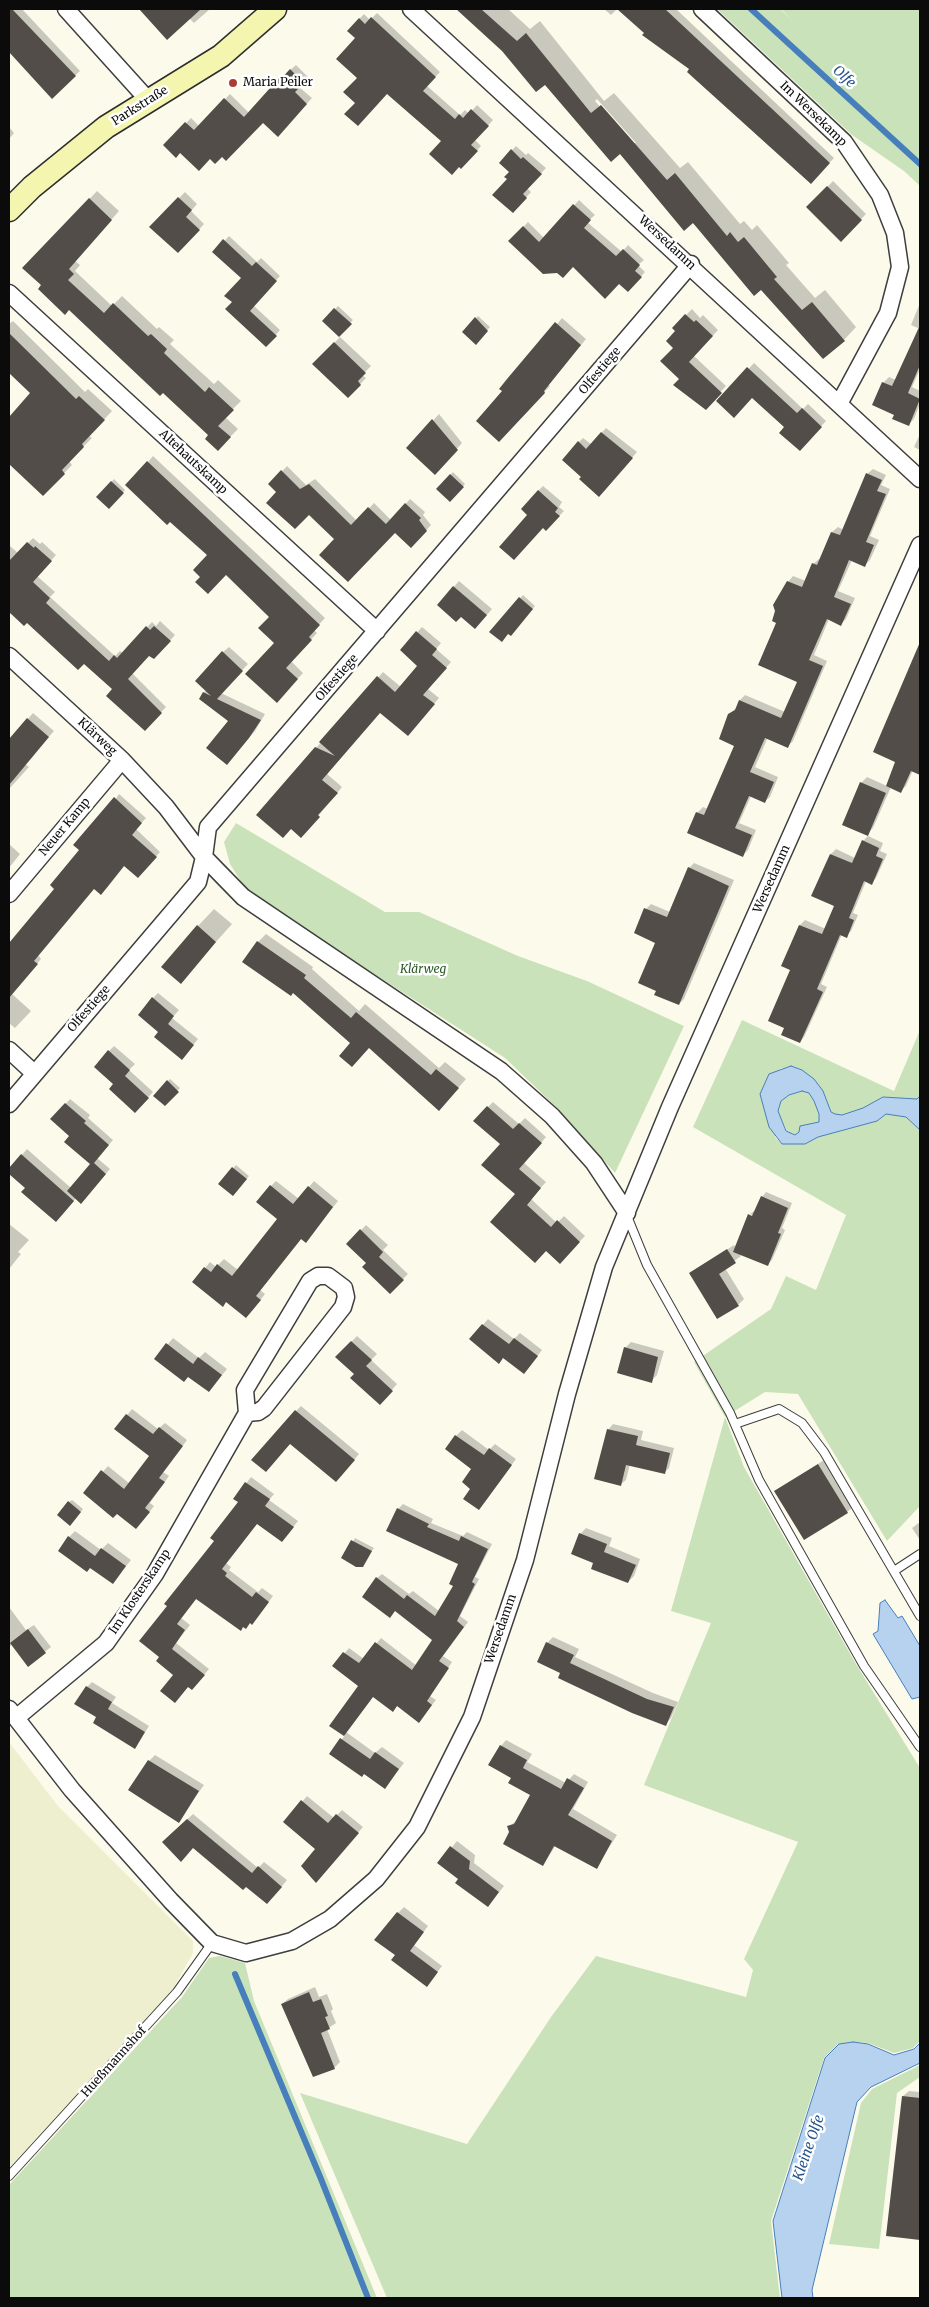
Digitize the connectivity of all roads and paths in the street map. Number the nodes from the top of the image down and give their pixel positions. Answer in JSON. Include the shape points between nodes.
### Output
{"nodes":[{"id":1,"x":66,"y":9,"type":"edge"},
{"id":2,"x":275,"y":9,"type":"edge"},
{"id":3,"x":412,"y":9,"type":"edge"},
{"id":4,"x":702,"y":9,"type":"edge"},
{"id":5,"x":149,"y":101,"type":"junction"},
{"id":6,"x":9,"y":210,"type":"edge"},
{"id":7,"x":690,"y":264,"type":"junction"},
{"id":8,"x":9,"y":293,"type":"edge"},
{"id":9,"x":840,"y":404,"type":"junction"},
{"id":10,"x":920,"y":479,"type":"edge"},
{"id":11,"x":920,"y":545,"type":"edge"},
{"id":12,"x":377,"y":631,"type":"junction"},
{"id":13,"x":9,"y":656,"type":"edge"},
{"id":14,"x":122,"y":760,"type":"junction"},
{"id":15,"x":204,"y":857,"type":"junction"},
{"id":16,"x":9,"y":894,"type":"edge"},
{"id":17,"x":9,"y":1050,"type":"edge"},
{"id":18,"x":34,"y":1073,"type":"junction"},
{"id":19,"x":9,"y":1104,"type":"edge"},
{"id":20,"x":626,"y":1213,"type":"junction"},
{"id":21,"x":247,"y":1413,"type":"junction"},
{"id":22,"x":735,"y":1424,"type":"junction"},
{"id":23,"x":920,"y":1554,"type":"edge"},
{"id":24,"x":894,"y":1571,"type":"junction"},
{"id":25,"x":920,"y":1616,"type":"edge"},
{"id":26,"x":12,"y":1714,"type":"edge"},
{"id":27,"x":920,"y":1747,"type":"edge"},
{"id":28,"x":212,"y":1943,"type":"junction"},
{"id":29,"x":9,"y":2176,"type":"edge"}],
"edges":[{"from":1,"to":5,"type":"street"},
{"from":2,"to":5,"type":"street","name":"Parkstraße","via":[[221,56]]},
{"from":3,"to":7,"type":"street","name":"Wersedamm"},
{"from":4,"to":9,"type":"street","name":"Im Wersekamp","via":[[844,142],[880,195],[895,233],[900,267],[888,313]]},
{"from":5,"to":6,"type":"street","name":"Parkstraße","via":[[106,128],[32,187]]},
{"from":7,"to":9,"type":"street","name":"Wersedamm"},
{"from":7,"to":12,"type":"street","name":"Olfestiege"},
{"from":8,"to":12,"type":"street","name":"Altehautskamp"},
{"from":9,"to":10,"type":"street","name":"Wersedamm"},
{"from":11,"to":20,"type":"street","name":"Wersedamm"},
{"from":12,"to":15,"type":"street","name":"Olfestiege","via":[[208,827]]},
{"from":13,"to":14,"type":"street","name":"Klärweg"},
{"from":14,"to":15,"type":"street","name":"Klärweg","via":[[166,807]]},
{"from":14,"to":16,"type":"street","name":"Neuer Kamp"},
{"from":15,"to":18,"type":"street","name":"Olfestiege","via":[[198,882]]},
{"from":15,"to":20,"type":"street","name":"Klärweg","via":[[243,897],[501,1071],[552,1116],[594,1163]]},
{"from":17,"to":18,"type":"street"},
{"from":18,"to":19,"type":"street","name":"Olfestiege"},
{"from":20,"to":22,"type":"lane","via":[[647,1265]]},
{"from":20,"to":28,"type":"street","name":"Wersedamm","via":[[604,1267],[567,1394],[525,1560],[472,1717],[418,1826],[376,1879],[330,1919],[292,1941],[246,1953]]},
{"from":21,"to":21,"type":"street","via":[[264,1408],[343,1307],[344,1288],[328,1276],[318,1276],[310,1281],[245,1390]]},
{"from":21,"to":26,"type":"street","name":"Im Klosterskamp","via":[[154,1574],[106,1643]]},
{"from":22,"to":24,"type":"lane","via":[[779,1410],[802,1423],[824,1452]]},
{"from":22,"to":27,"type":"lane","via":[[759,1480],[810,1572],[864,1666]]},
{"from":23,"to":24,"type":"lane"},
{"from":24,"to":25,"type":"lane"},
{"from":26,"to":28,"type":"street","via":[[72,1790]]},
{"from":28,"to":29,"type":"lane","name":"Hueßmannshof","via":[[177,1992]]}]}
